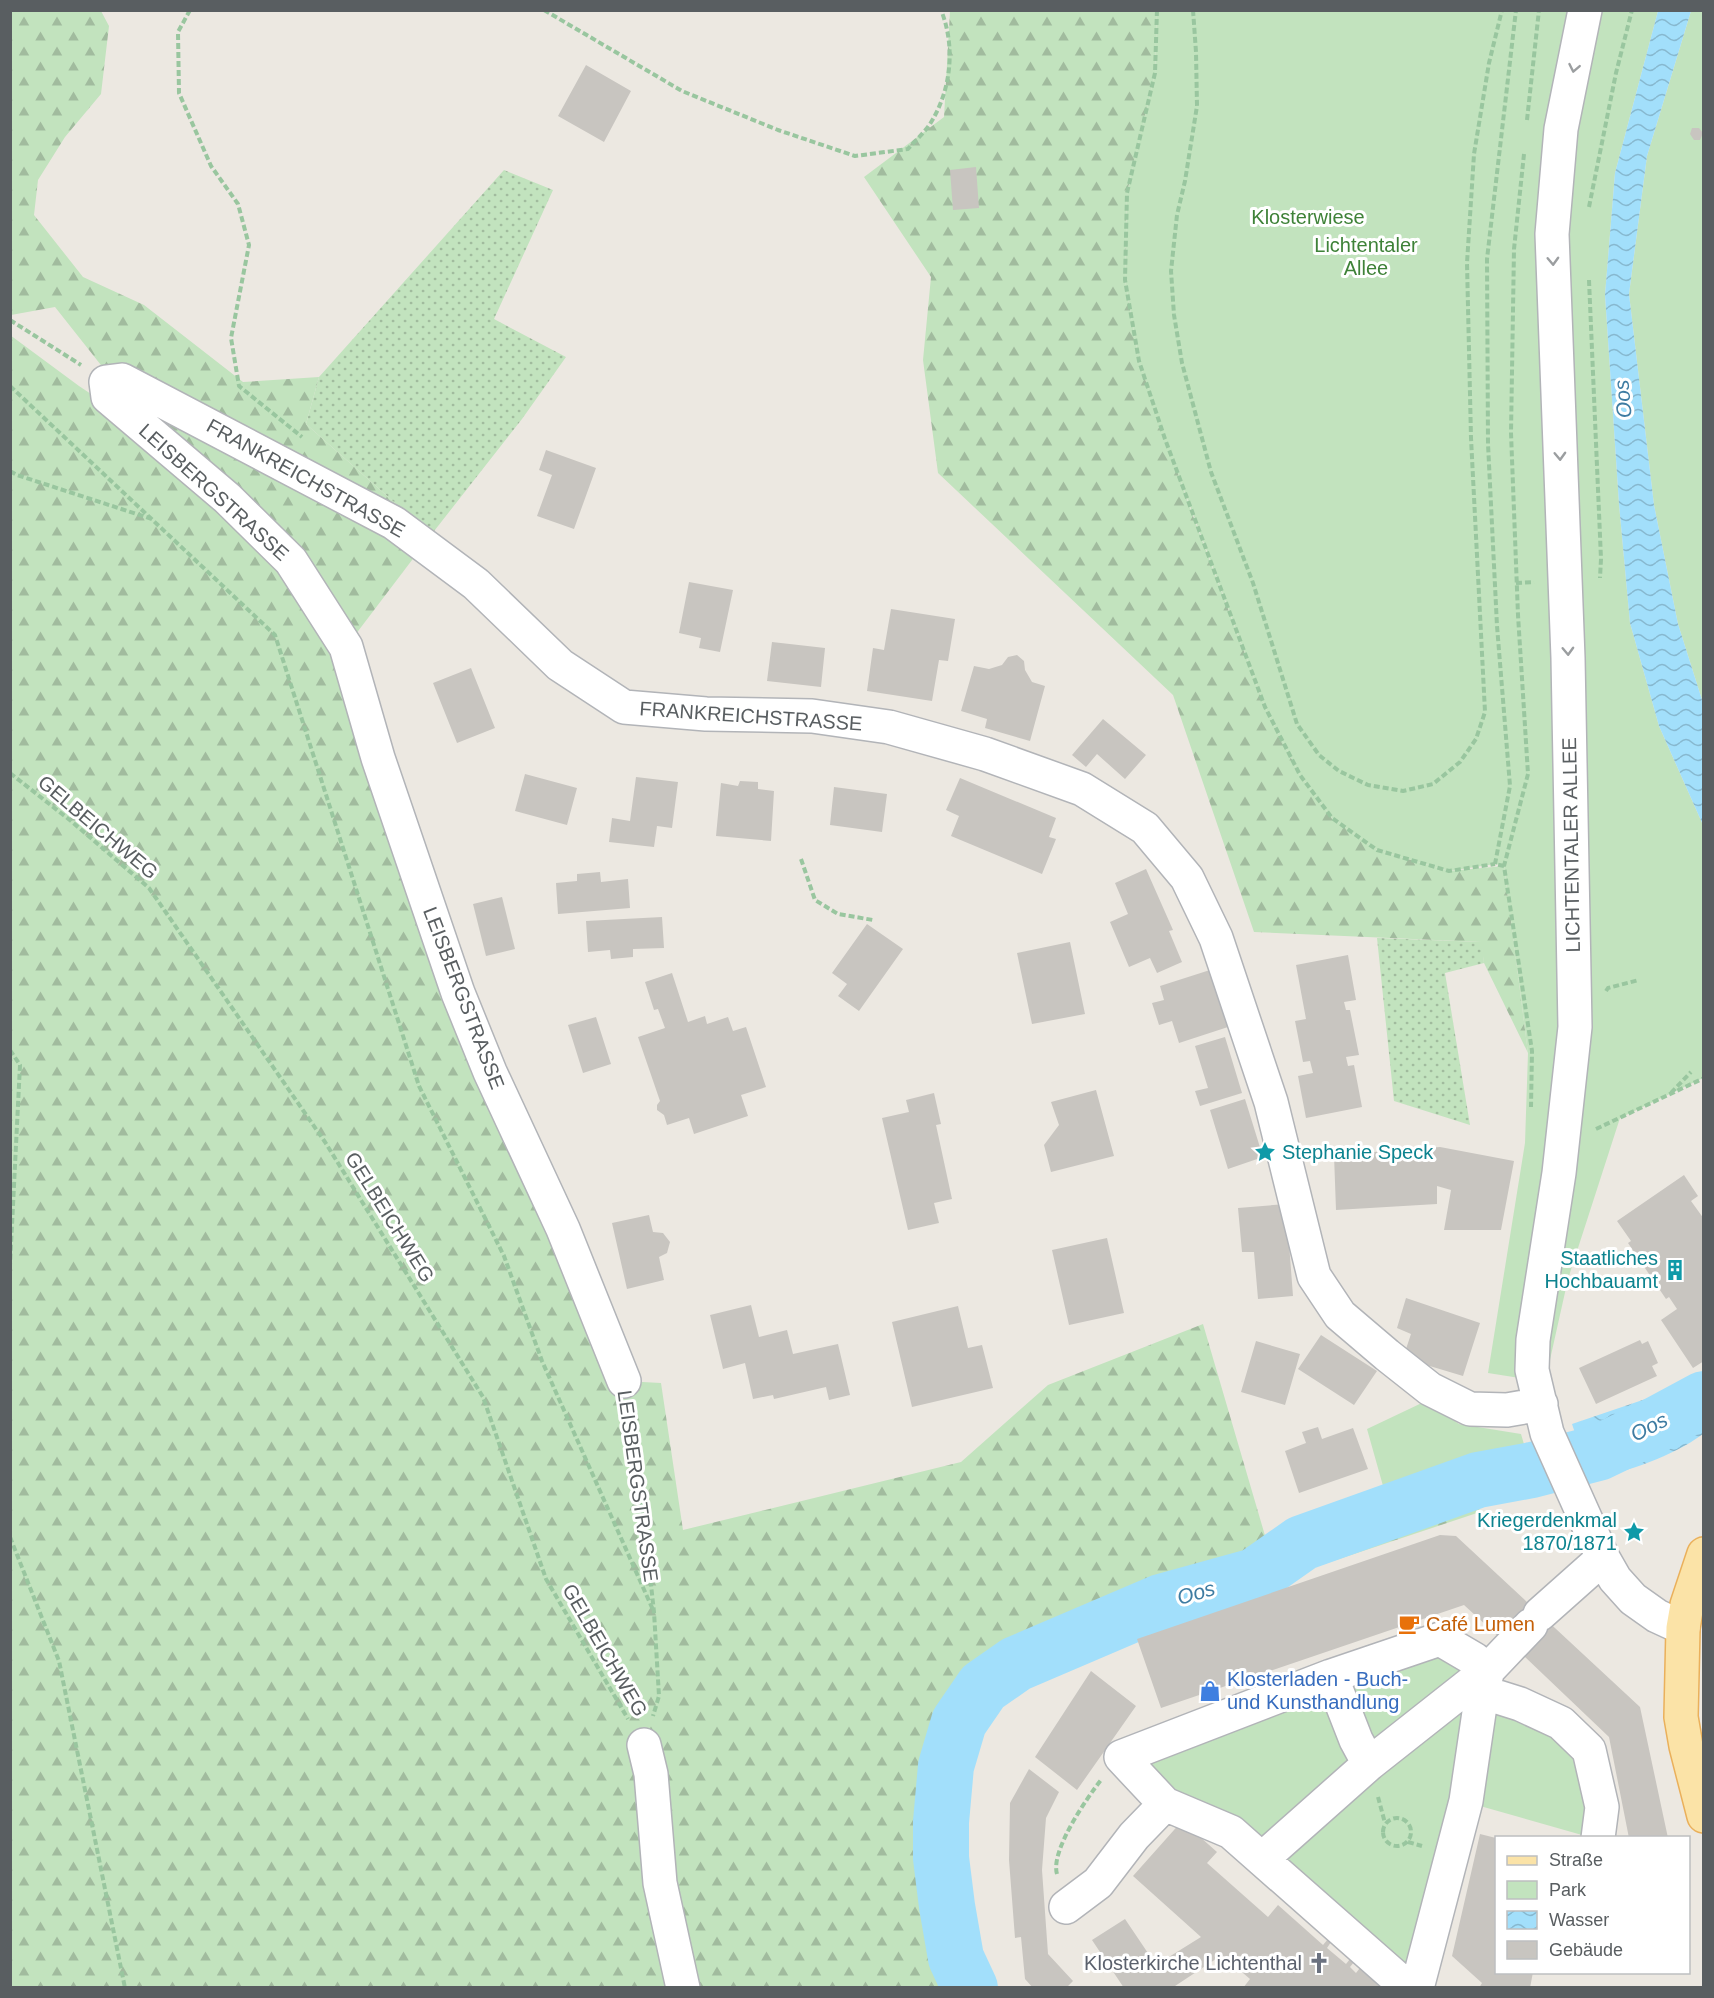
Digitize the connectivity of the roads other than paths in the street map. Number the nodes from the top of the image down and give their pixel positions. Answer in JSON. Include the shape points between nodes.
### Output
{"nodes":[{"id":1,"x":1585,"y":10,"type":"edge"},
{"id":2,"x":106,"y":382,"type":"joint"},
{"id":3,"x":624,"y":1381,"type":"road end"},
{"id":4,"x":1544,"y":1418,"type":"junction"},
{"id":5,"x":1704,"y":1554,"type":"edge"},
{"id":6,"x":1603,"y":1558,"type":"junction"},
{"id":7,"x":1683,"y":1629,"type":"junction"},
{"id":8,"x":1331,"y":1676,"type":"junction"},
{"id":9,"x":1485,"y":1681,"type":"junction"},
{"id":10,"x":644,"y":1745,"type":"road end"},
{"id":11,"x":1369,"y":1764,"type":"junction"},
{"id":12,"x":1165,"y":1804,"type":"junction"},
{"id":13,"x":1703,"y":1814,"type":"edge"},
{"id":14,"x":1598,"y":1836,"type":"edge"},
{"id":15,"x":1262,"y":1859,"type":"junction"},
{"id":16,"x":1066,"y":1907,"type":"road end"},
{"id":17,"x":683,"y":1988,"type":"edge"},
{"id":18,"x":1408,"y":1988,"type":"edge"},
{"id":19,"x":1416,"y":1988,"type":"edge"}],
"edges":[{"from":1,"to":4,"type":"street","name":"LICHTENTALER ALLEE","one_way":true,"via":[[1562,129],[1552,234],[1568,658],[1575,1027],[1559,1173],[1533,1340],[1532,1370]]},
{"from":2,"to":3,"type":"street","name":"LEISBERGSTRASSE","via":[[108,397],[226,498],[291,561],[346,647],[378,758],[458,993],[563,1229]]},
{"from":2,"to":4,"type":"street","name":"FRANKREICHSTRASSE","via":[[122,380],[394,523],[476,584],[560,665],[624,707],[706,714],[812,716],[889,727],[985,754],[1082,789],[1145,828],[1187,878],[1216,938],[1271,1102],[1314,1276],[1340,1315],[1430,1389],[1470,1409],[1507,1410]]},
{"from":4,"to":6,"type":"street","name":"LICHTENTALER ALLEE"},
{"from":5,"to":7,"type":"main road"},
{"from":6,"to":7,"type":"street","name":"LICHTENTALER ALLEE","via":[[1633,1599]]},
{"from":6,"to":9,"type":"street","via":[[1535,1619]]},
{"from":7,"to":13,"type":"main road","via":[[1681,1717]]},
{"from":8,"to":9,"type":"street","via":[[1440,1639],[1474,1659]]},
{"from":8,"to":11,"type":"street"},
{"from":8,"to":12,"type":"street","via":[[1121,1756]]},
{"from":9,"to":11,"type":"street"},
{"from":9,"to":14,"type":"street","via":[[1561,1724],[1589,1750],[1602,1807]]},
{"from":9,"to":19,"type":"street","via":[[1466,1801]]},
{"from":10,"to":17,"type":"street","via":[[651,1774],[660,1884]]},
{"from":11,"to":15,"type":"street"},
{"from":12,"to":15,"type":"street","via":[[1231,1833]]},
{"from":12,"to":16,"type":"street","via":[[1098,1883]]},
{"from":15,"to":18,"type":"street"}]}
